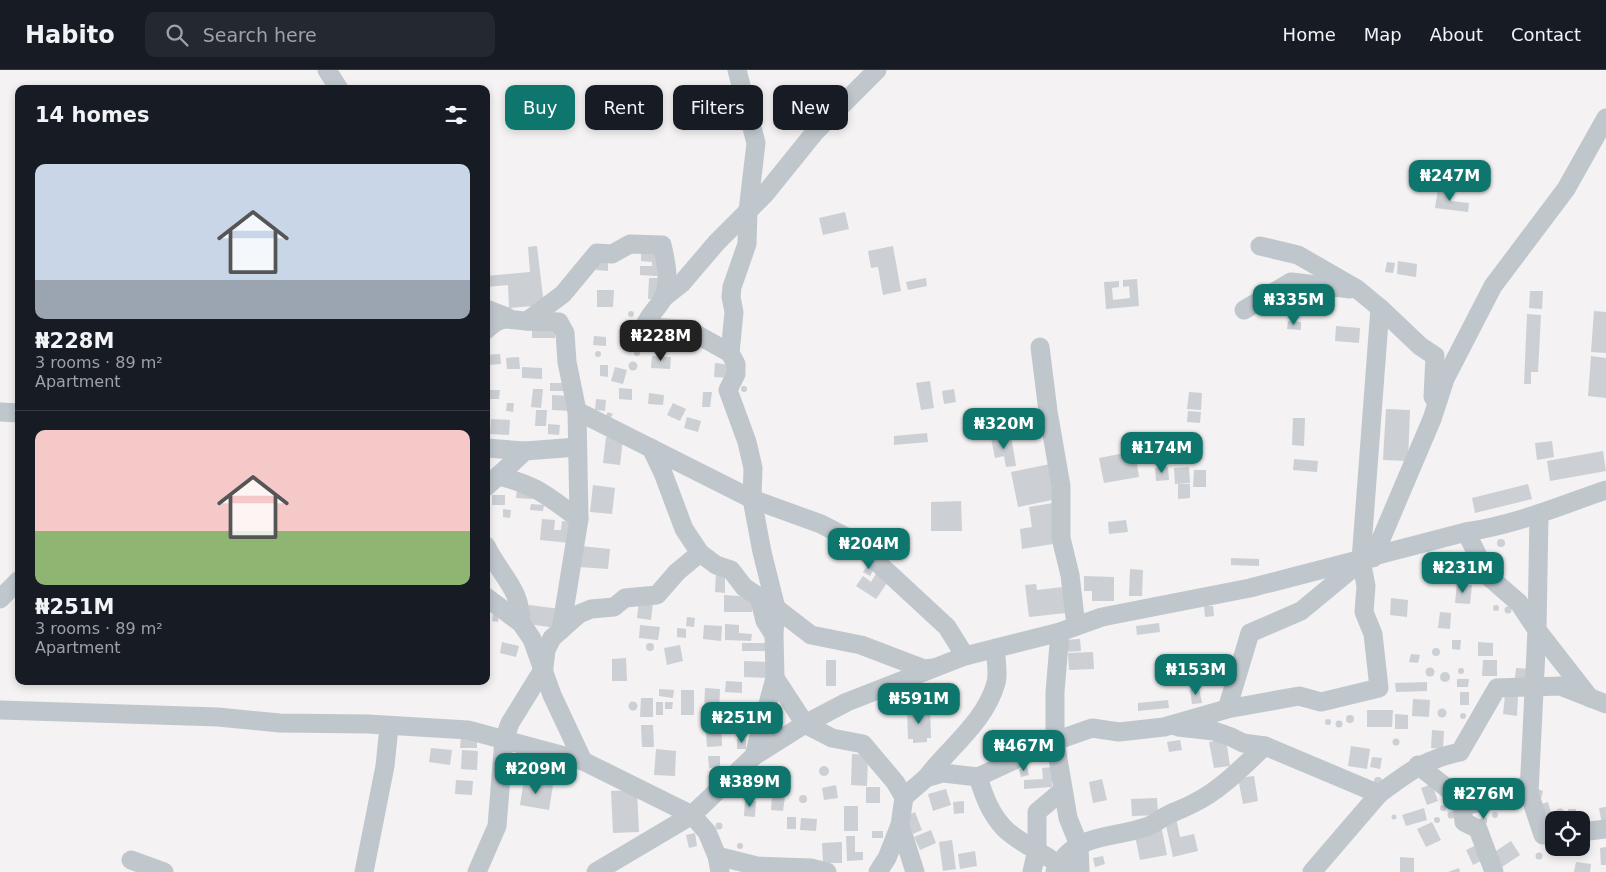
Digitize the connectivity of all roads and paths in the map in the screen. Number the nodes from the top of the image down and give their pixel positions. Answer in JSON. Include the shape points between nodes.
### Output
{"nodes":[{"id":1,"x":327,"y":70,"type":"edge"},
{"id":2,"x":736,"y":70,"type":"edge"},
{"id":3,"x":877,"y":70,"type":"edge"},
{"id":4,"x":336,"y":85,"type":"edge"},
{"id":5,"x":1606,"y":118,"type":"edge"},
{"id":6,"x":748,"y":211,"type":"junction"},
{"id":7,"x":1260,"y":246,"type":"dead end"},
{"id":8,"x":1357,"y":289,"type":"junction"},
{"id":9,"x":662,"y":300,"type":"junction"},
{"id":10,"x":1380,"y":308,"type":"junction"},
{"id":11,"x":1244,"y":310,"type":"dead end"},
{"id":12,"x":490,"y":311,"type":"edge"},
{"id":13,"x":507,"y":317,"type":"junction"},
{"id":14,"x":527,"y":321,"type":"junction"},
{"id":15,"x":490,"y":326,"type":"edge"},
{"id":16,"x":1040,"y":347,"type":"dead end"},
{"id":17,"x":730,"y":353,"type":"junction"},
{"id":18,"x":577,"y":411,"type":"junction"},
{"id":19,"x":0,"y":412,"type":"edge"},
{"id":20,"x":15,"y":413,"type":"edge"},
{"id":21,"x":1432,"y":419,"type":"junction"},
{"id":22,"x":577,"y":447,"type":"junction"},
{"id":23,"x":490,"y":448,"type":"edge"},
{"id":24,"x":651,"y":448,"type":"junction"},
{"id":25,"x":525,"y":451,"type":"junction"},
{"id":26,"x":492,"y":482,"type":"edge"},
{"id":27,"x":1606,"y":490,"type":"edge"},
{"id":28,"x":752,"y":500,"type":"junction"},
{"id":29,"x":1539,"y":515,"type":"junction"},
{"id":30,"x":578,"y":519,"type":"junction"},
{"id":31,"x":1466,"y":532,"type":"junction"},
{"id":32,"x":490,"y":552,"type":"edge"},
{"id":33,"x":700,"y":553,"type":"junction"},
{"id":34,"x":1367,"y":559,"type":"junction"},
{"id":35,"x":15,"y":584,"type":"edge"},
{"id":36,"x":0,"y":599,"type":"edge"},
{"id":37,"x":490,"y":601,"type":"edge"},
{"id":38,"x":776,"y":608,"type":"junction"},
{"id":39,"x":521,"y":622,"type":"junction"},
{"id":40,"x":1068,"y":629,"type":"junction"},
{"id":41,"x":561,"y":630,"type":"junction"},
{"id":42,"x":1536,"y":630,"type":"junction"},
{"id":43,"x":774,"y":634,"type":"junction"},
{"id":44,"x":996,"y":648,"type":"junction"},
{"id":45,"x":966,"y":656,"type":"junction"},
{"id":46,"x":938,"y":667,"type":"junction"},
{"id":47,"x":544,"y":668,"type":"junction"},
{"id":48,"x":775,"y":678,"type":"junction"},
{"id":49,"x":1536,"y":686,"type":"junction"},
{"id":50,"x":1599,"y":702,"type":"edge"},
{"id":51,"x":1227,"y":709,"type":"junction"},
{"id":52,"x":0,"y":710,"type":"edge"},
{"id":53,"x":1606,"y":716,"type":"edge"},
{"id":54,"x":805,"y":724,"type":"junction"},
{"id":55,"x":1164,"y":726,"type":"junction"},
{"id":56,"x":389,"y":727,"type":"junction"},
{"id":57,"x":504,"y":740,"type":"junction"},
{"id":58,"x":1055,"y":741,"type":"junction"},
{"id":59,"x":1265,"y":746,"type":"junction"},
{"id":60,"x":754,"y":756,"type":"junction"},
{"id":61,"x":583,"y":761,"type":"junction"},
{"id":62,"x":1418,"y":766,"type":"junction"},
{"id":63,"x":978,"y":777,"type":"junction"},
{"id":64,"x":926,"y":778,"type":"junction"},
{"id":65,"x":1062,"y":790,"type":"junction"},
{"id":66,"x":1529,"y":793,"type":"junction"},
{"id":67,"x":1379,"y":794,"type":"junction"},
{"id":68,"x":904,"y":797,"type":"junction"},
{"id":69,"x":1462,"y":805,"type":"junction"},
{"id":70,"x":692,"y":815,"type":"junction"},
{"id":71,"x":900,"y":825,"type":"junction"},
{"id":72,"x":1606,"y":830,"type":"edge"},
{"id":73,"x":1590,"y":831,"type":"edge"},
{"id":74,"x":1545,"y":835,"type":"edge"},
{"id":75,"x":1079,"y":845,"type":"junction"},
{"id":76,"x":1037,"y":849,"type":"junction"},
{"id":77,"x":131,"y":860,"type":"dead end"},
{"id":78,"x":718,"y":864,"type":"edge"},
{"id":79,"x":1060,"y":869,"type":"edge"},
{"id":80,"x":817,"y":871,"type":"edge"},
{"id":81,"x":164,"y":872,"type":"edge"},
{"id":82,"x":364,"y":872,"type":"edge"},
{"id":83,"x":477,"y":872,"type":"edge"},
{"id":84,"x":596,"y":872,"type":"edge"},
{"id":85,"x":878,"y":872,"type":"edge"},
{"id":86,"x":915,"y":872,"type":"edge"},
{"id":87,"x":1032,"y":872,"type":"edge"},
{"id":88,"x":1080,"y":872,"type":"edge"},
{"id":89,"x":1312,"y":872,"type":"edge"},
{"id":90,"x":1494,"y":872,"type":"edge"}],
"edges":[{"from":1,"to":4,"type":"street"},
{"from":2,"to":6,"type":"street","via":[[756,144]]},
{"from":3,"to":6,"type":"street","via":[[815,132]]},
{"from":5,"to":21,"type":"street","via":[[1566,189],[1493,286],[1445,378]]},
{"from":6,"to":9,"type":"street","via":[[682,283]]},
{"from":6,"to":17,"type":"street","via":[[747,244],[732,287],[734,312]]},
{"from":7,"to":8,"type":"street","via":[[1298,255]]},
{"from":8,"to":10,"type":"street"},
{"from":8,"to":11,"type":"street","via":[[1291,282]]},
{"from":9,"to":14,"type":"street","via":[[667,278],[662,245],[630,244],[612,254],[597,254],[563,294]]},
{"from":9,"to":17,"type":"street","via":[[649,314],[644,327],[687,329]]},
{"from":10,"to":21,"type":"street","via":[[1435,356]]},
{"from":10,"to":34,"type":"street"},
{"from":12,"to":13,"type":"street"},
{"from":13,"to":14,"type":"street"},
{"from":13,"to":15,"type":"street"},
{"from":14,"to":18,"type":"street","via":[[559,322],[565,333]]},
{"from":16,"to":40,"type":"street","via":[[1061,486],[1061,538],[1070,575]]},
{"from":17,"to":28,"type":"street","via":[[736,364],[736,374],[728,390],[753,468]]},
{"from":18,"to":22,"type":"street"},
{"from":18,"to":24,"type":"street"},
{"from":19,"to":20,"type":"street"},
{"from":21,"to":34,"type":"street"},
{"from":22,"to":25,"type":"street"},
{"from":22,"to":30,"type":"street"},
{"from":23,"to":25,"type":"street"},
{"from":24,"to":28,"type":"street"},
{"from":24,"to":33,"type":"street","via":[[684,529]]},
{"from":25,"to":26,"type":"street"},
{"from":26,"to":30,"type":"street","via":[[524,482],[548,495]]},
{"from":27,"to":29,"type":"street"},
{"from":28,"to":38,"type":"street"},
{"from":28,"to":45,"type":"street","via":[[821,524],[854,541],[947,628]]},
{"from":29,"to":31,"type":"street"},
{"from":29,"to":42,"type":"street"},
{"from":30,"to":41,"type":"street"},
{"from":31,"to":34,"type":"street"},
{"from":31,"to":42,"type":"street","via":[[1488,576],[1519,603]]},
{"from":32,"to":39,"type":"street","via":[[515,589],[521,607]]},
{"from":33,"to":41,"type":"street","via":[[657,595],[625,598],[614,607],[585,612]]},
{"from":33,"to":43,"type":"street","via":[[716,565],[731,570],[759,597],[766,621]]},
{"from":34,"to":40,"type":"street","via":[[1250,588],[1102,617]]},
{"from":34,"to":51,"type":"street","via":[[1302,611],[1250,633]]},
{"from":34,"to":51,"type":"street","via":[[1364,612],[1374,634],[1379,688],[1321,702],[1299,696]]},
{"from":35,"to":36,"type":"street"},
{"from":37,"to":39,"type":"street"},
{"from":38,"to":43,"type":"street"},
{"from":38,"to":46,"type":"street","via":[[811,635],[861,645],[924,669]]},
{"from":39,"to":47,"type":"street"},
{"from":40,"to":44,"type":"street"},
{"from":40,"to":58,"type":"street","via":[[1055,692]]},
{"from":41,"to":47,"type":"street","via":[[546,650]]},
{"from":42,"to":49,"type":"street"},
{"from":42,"to":50,"type":"street"},
{"from":43,"to":48,"type":"street"},
{"from":44,"to":45,"type":"street"},
{"from":44,"to":64,"type":"street","via":[[997,681],[980,717]]},
{"from":45,"to":46,"type":"street"},
{"from":46,"to":54,"type":"street","via":[[848,702]]},
{"from":47,"to":57,"type":"street","via":[[510,723]]},
{"from":47,"to":61,"type":"street","via":[[552,695]]},
{"from":48,"to":54,"type":"street"},
{"from":48,"to":60,"type":"street"},
{"from":49,"to":50,"type":"street","via":[[1560,686]]},
{"from":49,"to":62,"type":"street","via":[[1497,688],[1460,752]]},
{"from":49,"to":66,"type":"street"},
{"from":50,"to":53,"type":"street"},
{"from":51,"to":55,"type":"street"},
{"from":52,"to":56,"type":"street","via":[[218,716],[280,723]]},
{"from":54,"to":60,"type":"street"},
{"from":54,"to":68,"type":"street","via":[[832,738],[863,744]]},
{"from":55,"to":58,"type":"street","via":[[1120,732],[1092,728]]},
{"from":55,"to":59,"type":"street","via":[[1214,731],[1243,744]]},
{"from":56,"to":57,"type":"street","via":[[468,730]]},
{"from":56,"to":82,"type":"street"},
{"from":57,"to":61,"type":"street"},
{"from":57,"to":83,"type":"street","via":[[497,826]]},
{"from":58,"to":63,"type":"street"},
{"from":58,"to":65,"type":"street"},
{"from":59,"to":67,"type":"street"},
{"from":59,"to":75,"type":"street","via":[[1225,782],[1194,803],[1147,827],[1097,837]]},
{"from":60,"to":70,"type":"street"},
{"from":61,"to":70,"type":"street"},
{"from":62,"to":67,"type":"street"},
{"from":62,"to":69,"type":"street","via":[[1453,793]]},
{"from":63,"to":64,"type":"street","via":[[943,773]]},
{"from":63,"to":76,"type":"street","via":[[986,804],[1005,828]]},
{"from":64,"to":68,"type":"street"},
{"from":65,"to":75,"type":"street","via":[[1068,818]]},
{"from":65,"to":76,"type":"street","via":[[1037,812]]},
{"from":66,"to":69,"type":"street","via":[[1502,796],[1484,804]]},
{"from":66,"to":74,"type":"street"},
{"from":67,"to":89,"type":"street"},
{"from":68,"to":71,"type":"street"},
{"from":69,"to":90,"type":"street","via":[[1464,822],[1478,829]]},
{"from":70,"to":78,"type":"street","via":[[707,832]]},
{"from":70,"to":84,"type":"street"},
{"from":71,"to":85,"type":"street","via":[[888,858]]},
{"from":71,"to":86,"type":"street"},
{"from":72,"to":73,"type":"street"},
{"from":75,"to":79,"type":"street"},
{"from":75,"to":88,"type":"street"},
{"from":76,"to":79,"type":"street"},
{"from":76,"to":87,"type":"street"},
{"from":77,"to":81,"type":"street"},
{"from":78,"to":80,"type":"street"}]}
